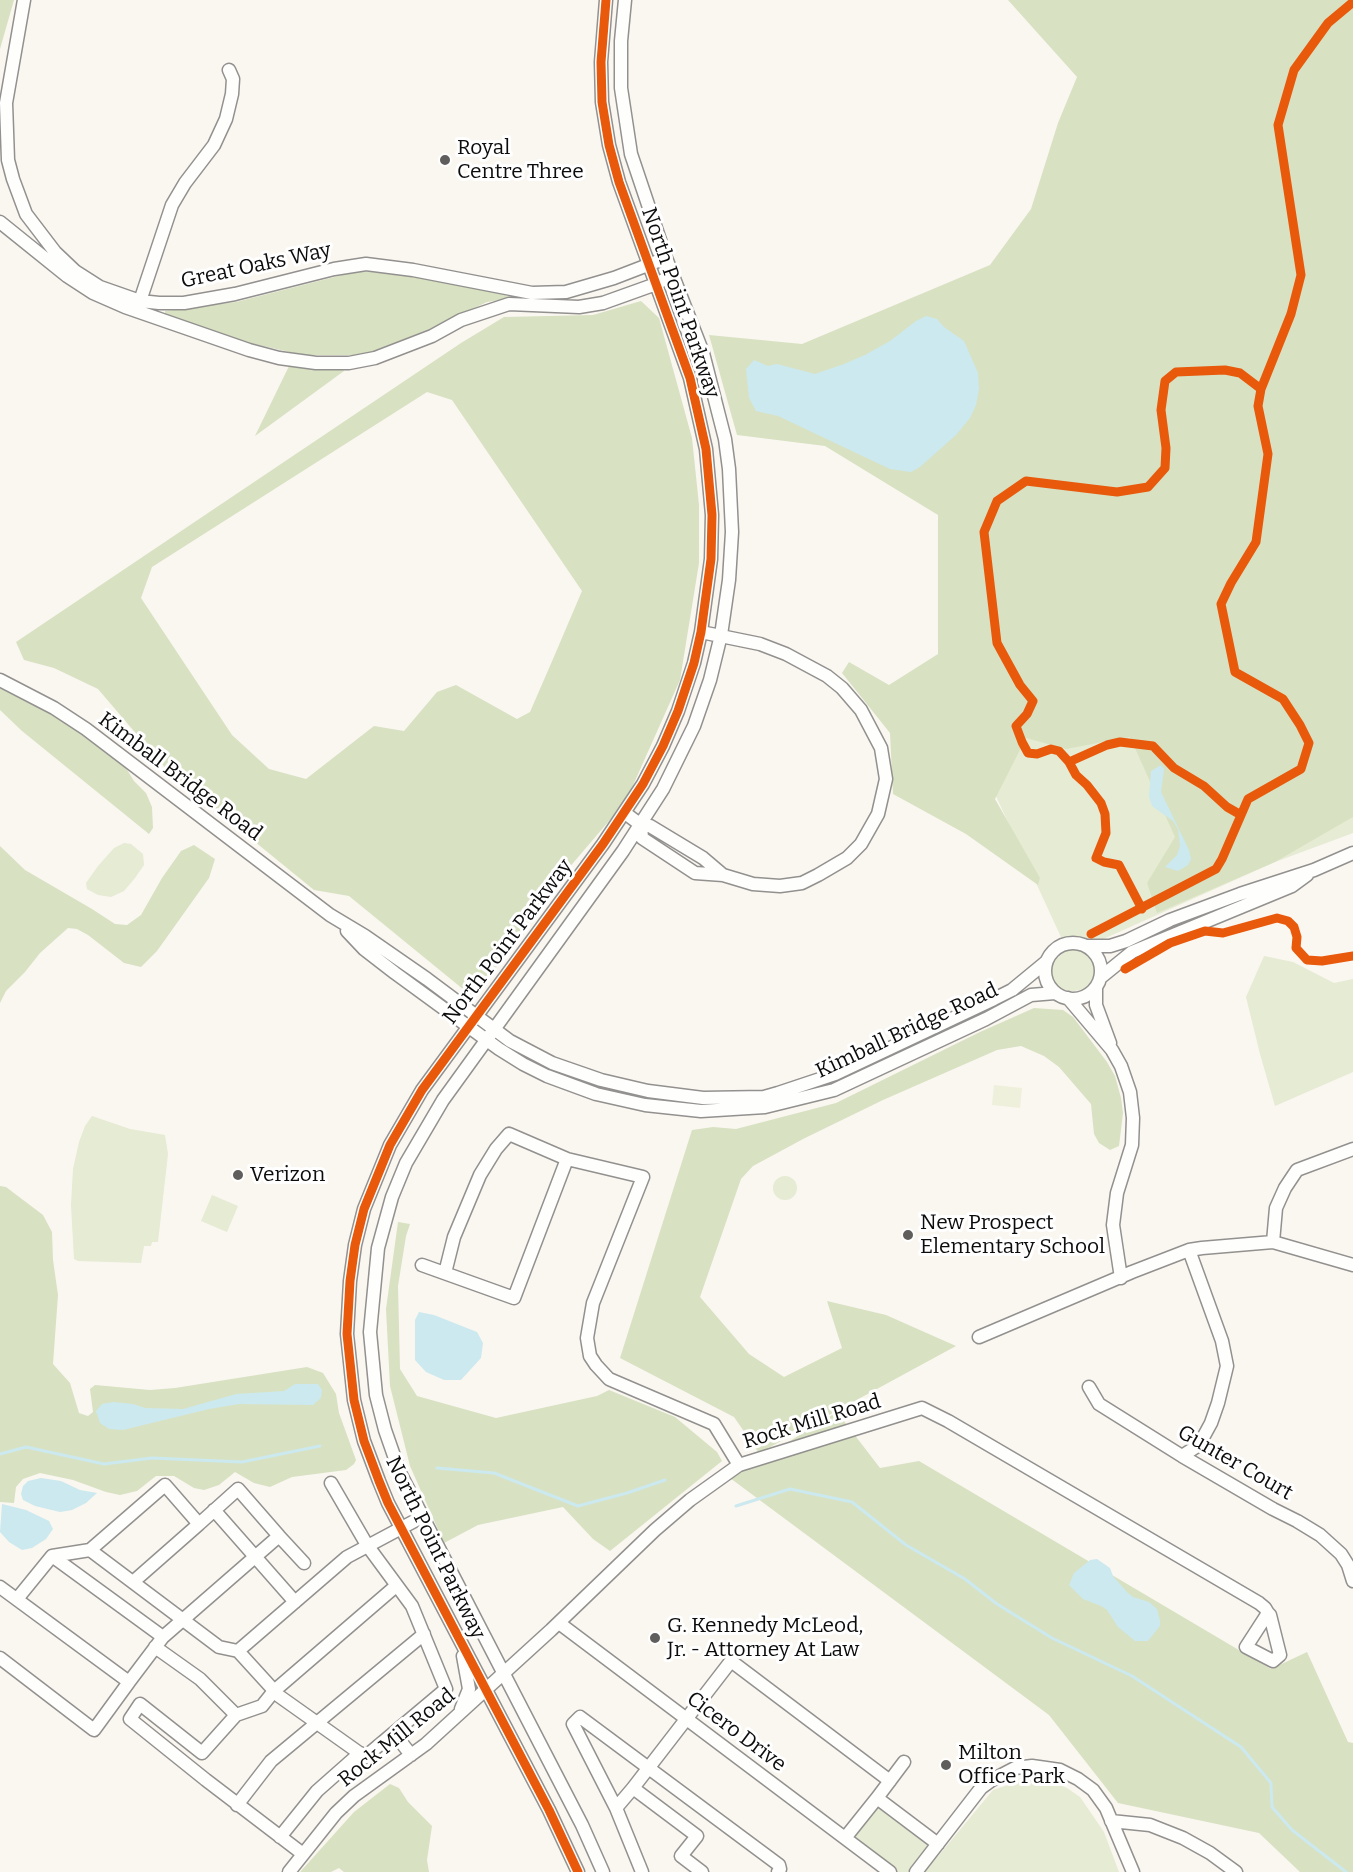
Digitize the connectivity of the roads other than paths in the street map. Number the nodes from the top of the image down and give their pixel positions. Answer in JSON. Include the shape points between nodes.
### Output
{"nodes":[{"id":1,"x":24,"y":0,"type":"edge"},
{"id":2,"x":606,"y":0,"type":"edge"},
{"id":3,"x":625,"y":0,"type":"edge"},
{"id":4,"x":229,"y":70,"type":"dead end"},
{"id":5,"x":0,"y":222,"type":"edge"},
{"id":6,"x":666,"y":258,"type":"junction"},
{"id":7,"x":649,"y":265,"type":"junction"},
{"id":8,"x":674,"y":274,"type":"junction"},
{"id":9,"x":656,"y":284,"type":"junction"},
{"id":10,"x":138,"y":306,"type":"junction"},
{"id":11,"x":701,"y":632,"type":"junction"},
{"id":12,"x":721,"y":635,"type":"junction"},
{"id":13,"x":0,"y":680,"type":"edge"},
{"id":14,"x":625,"y":813,"type":"junction"},
{"id":15,"x":641,"y":825,"type":"junction"},
{"id":16,"x":1353,"y":853,"type":"edge"},
{"id":17,"x":1314,"y":870,"type":"junction"},
{"id":18,"x":330,"y":915,"type":"junction"},
{"id":19,"x":1087,"y":946,"type":"junction"},
{"id":20,"x":1046,"y":962,"type":"junction"},
{"id":21,"x":1098,"y":982,"type":"junction"},
{"id":22,"x":1055,"y":993,"type":"junction"},
{"id":23,"x":1068,"y":998,"type":"junction"},
{"id":24,"x":476,"y":1015,"type":"junction"},
{"id":25,"x":468,"y":1026,"type":"junction"},
{"id":26,"x":489,"y":1034,"type":"junction"},
{"id":27,"x":1112,"y":1050,"type":"junction"},
{"id":28,"x":1353,"y":1149,"type":"edge"},
{"id":29,"x":567,"y":1159,"type":"junction"},
{"id":30,"x":1273,"y":1242,"type":"junction"},
{"id":31,"x":355,"y":1245,"type":"junction"},
{"id":32,"x":1189,"y":1250,"type":"junction"},
{"id":33,"x":377,"y":1251,"type":"junction"},
{"id":34,"x":1353,"y":1264,"type":"edge"},
{"id":35,"x":422,"y":1265,"type":"dead end"},
{"id":36,"x":446,"y":1273,"type":"junction"},
{"id":37,"x":1121,"y":1278,"type":"junction"},
{"id":38,"x":980,"y":1337,"type":"dead end"},
{"id":39,"x":1089,"y":1387,"type":"dead end"},
{"id":40,"x":1182,"y":1456,"type":"junction"},
{"id":41,"x":739,"y":1465,"type":"junction"},
{"id":42,"x":331,"y":1483,"type":"dead end"},
{"id":43,"x":214,"y":1510,"type":"junction"},
{"id":44,"x":422,"y":1517,"type":"junction"},
{"id":45,"x":199,"y":1524,"type":"junction"},
{"id":46,"x":402,"y":1528,"type":"junction"},
{"id":47,"x":279,"y":1536,"type":"junction"},
{"id":48,"x":367,"y":1545,"type":"junction"},
{"id":49,"x":90,"y":1550,"type":"junction"},
{"id":50,"x":52,"y":1556,"type":"junction"},
{"id":51,"x":255,"y":1557,"type":"junction"},
{"id":52,"x":304,"y":1563,"type":"dead end"},
{"id":53,"x":1353,"y":1581,"type":"edge"},
{"id":54,"x":134,"y":1582,"type":"junction"},
{"id":55,"x":396,"y":1586,"type":"junction"},
{"id":56,"x":0,"y":1587,"type":"edge"},
{"id":57,"x":17,"y":1599,"type":"junction"},
{"id":58,"x":295,"y":1602,"type":"junction"},
{"id":59,"x":1268,"y":1613,"type":"dead end"},
{"id":60,"x":183,"y":1621,"type":"junction"},
{"id":61,"x":559,"y":1623,"type":"junction"},
{"id":62,"x":424,"y":1634,"type":"junction"},
{"id":63,"x":458,"y":1638,"type":"junction"},
{"id":64,"x":159,"y":1642,"type":"junction"},
{"id":65,"x":238,"y":1651,"type":"junction"},
{"id":66,"x":0,"y":1658,"type":"edge"},
{"id":67,"x":503,"y":1673,"type":"junction"},
{"id":68,"x":126,"y":1687,"type":"junction"},
{"id":69,"x":485,"y":1690,"type":"junction"},
{"id":70,"x":274,"y":1691,"type":"junction"},
{"id":71,"x":140,"y":1704,"type":"junction"},
{"id":72,"x":236,"y":1715,"type":"junction"},
{"id":73,"x":458,"y":1715,"type":"junction"},
{"id":74,"x":686,"y":1719,"type":"junction"},
{"id":75,"x":318,"y":1723,"type":"junction"},
{"id":76,"x":393,"y":1733,"type":"junction"},
{"id":77,"x":202,"y":1753,"type":"junction"},
{"id":78,"x":360,"y":1753,"type":"junction"},
{"id":79,"x":411,"y":1755,"type":"junction"},
{"id":80,"x":904,"y":1761,"type":"dead end"},
{"id":81,"x":649,"y":1768,"type":"junction"},
{"id":82,"x":193,"y":1769,"type":"junction"},
{"id":83,"x":890,"y":1780,"type":"junction"},
{"id":84,"x":633,"y":1788,"type":"junction"},
{"id":85,"x":877,"y":1798,"type":"junction"},
{"id":86,"x":237,"y":1805,"type":"junction"},
{"id":87,"x":616,"y":1808,"type":"junction"},
{"id":88,"x":1111,"y":1821,"type":"junction"},
{"id":89,"x":280,"y":1837,"type":"junction"},
{"id":90,"x":845,"y":1838,"type":"junction"},
{"id":91,"x":938,"y":1844,"type":"junction"},
{"id":92,"x":303,"y":1854,"type":"junction"},
{"id":93,"x":289,"y":1872,"type":"edge"},
{"id":94,"x":578,"y":1872,"type":"edge"},
{"id":95,"x":603,"y":1872,"type":"edge"},
{"id":96,"x":642,"y":1872,"type":"edge"},
{"id":97,"x":702,"y":1872,"type":"edge"},
{"id":98,"x":778,"y":1872,"type":"edge"},
{"id":99,"x":890,"y":1872,"type":"edge"},
{"id":100,"x":916,"y":1872,"type":"edge"},
{"id":101,"x":1133,"y":1872,"type":"edge"},
{"id":102,"x":1236,"y":1872,"type":"edge"}],
"edges":[{"from":1,"to":10,"type":"street","name":"Great Oaks Way","via":[[5,116],[8,160],[19,198],[26,214],[64,262]]},
{"from":2,"to":7,"type":"street","name":"North Point Parkway","via":[[601,62],[605,120],[619,182]]},
{"from":3,"to":6,"type":"street","name":"North Point Parkway","via":[[621,59],[624,120],[636,170]]},
{"from":4,"to":10,"type":"street","via":[[233,79],[226,119],[214,145],[172,206]]},
{"from":5,"to":10,"type":"street","name":"Great Oaks Way","via":[[93,292]]},
{"from":6,"to":7,"type":"street","name":"Great Oaks Way"},
{"from":6,"to":8,"type":"street","name":"North Point Parkway"},
{"from":7,"to":9,"type":"street","name":"North Point Parkway"},
{"from":7,"to":10,"type":"street","name":"Great Oaks Way","via":[[566,292],[532,293],[366,264],[198,301]]},
{"from":8,"to":9,"type":"street","name":"Great Oaks Way"},
{"from":8,"to":12,"type":"street","name":"North Point Parkway","via":[[703,353],[729,469],[732,532]]},
{"from":9,"to":10,"type":"street","name":"Great Oaks Way","via":[[603,303],[579,307],[509,304],[461,320],[375,358],[349,363],[279,358],[216,339]]},
{"from":9,"to":11,"type":"street","name":"North Point Parkway","via":[[690,378],[709,472],[711,559]]},
{"from":11,"to":12,"type":"street"},
{"from":11,"to":14,"type":"street","name":"North Point Parkway","via":[[671,728]]},
{"from":12,"to":15,"type":"street","name":"North Point Parkway","via":[[710,680],[685,747]]},
{"from":12,"to":15,"type":"street","via":[[786,654],[842,688],[861,710],[881,748],[886,779],[878,814],[847,858],[802,882],[780,886],[753,884],[723,875],[677,842]]},
{"from":13,"to":18,"type":"street","name":"Kimball Bridge Road","via":[[86,729]]},
{"from":14,"to":15,"type":"street"},
{"from":14,"to":24,"type":"street","name":"North Point Parkway"},
{"from":15,"to":26,"type":"street","name":"North Point Parkway"},
{"from":16,"to":17,"type":"street"},
{"from":17,"to":19,"type":"street","via":[[1170,920],[1126,941]]},
{"from":17,"to":21,"type":"street","via":[[1292,886],[1132,952]]},
{"from":18,"to":24,"type":"street","name":"Kimball Bridge Road"},
{"from":18,"to":25,"type":"street","name":"Kimball Bridge Road","via":[[364,949]]},
{"from":19,"to":20,"type":"street","via":[[1060,945]]},
{"from":19,"to":21,"type":"street","via":[[1099,960]]},
{"from":20,"to":22,"type":"street","via":[[1045,977]]},
{"from":20,"to":26,"type":"street","name":"Kimball Bridge Road","via":[[1012,990],[994,999],[835,1074],[764,1097],[703,1098],[624,1087],[552,1063]]},
{"from":21,"to":23,"type":"street","via":[[1082,998]]},
{"from":21,"to":27,"type":"street","via":[[1096,1005]]},
{"from":22,"to":23,"type":"street"},
{"from":22,"to":26,"type":"street","name":"Kimball Bridge Road","via":[[1031,995],[834,1090],[746,1109],[701,1111],[645,1105],[596,1094],[523,1064]]},
{"from":23,"to":27,"type":"street"},
{"from":24,"to":25,"type":"street","name":"North Point Parkway"},
{"from":24,"to":26,"type":"street","name":"Kimball Bridge Road"},
{"from":25,"to":26,"type":"street","name":"Kimball Bridge Road"},
{"from":25,"to":31,"type":"street","name":"North Point Parkway","via":[[411,1106],[390,1145],[364,1209]]},
{"from":26,"to":33,"type":"street","name":"North Point Parkway","via":[[442,1100],[410,1156],[392,1197]]},
{"from":27,"to":37,"type":"street","via":[[1126,1079],[1133,1118],[1132,1145],[1117,1193],[1113,1225]]},
{"from":28,"to":30,"type":"street","via":[[1297,1170],[1276,1208]]},
{"from":29,"to":36,"type":"street","via":[[509,1134],[480,1175],[454,1237]]},
{"from":29,"to":36,"type":"street","via":[[514,1298]]},
{"from":29,"to":41,"type":"street","via":[[643,1177],[593,1303],[587,1338],[590,1356],[609,1379],[714,1424]]},
{"from":30,"to":32,"type":"street"},
{"from":30,"to":34,"type":"street"},
{"from":31,"to":33,"type":"street"},
{"from":31,"to":46,"type":"street","name":"North Point Parkway","via":[[347,1334],[354,1400],[371,1460]]},
{"from":32,"to":37,"type":"street"},
{"from":32,"to":40,"type":"street","via":[[1222,1341],[1227,1366],[1211,1423],[1198,1445]]},
{"from":33,"to":44,"type":"street","name":"North Point Parkway","via":[[370,1332],[376,1395],[394,1459]]},
{"from":35,"to":36,"type":"street"},
{"from":37,"to":38,"type":"street"},
{"from":39,"to":40,"type":"street","name":"Gunter Court","via":[[1099,1404]]},
{"from":40,"to":53,"type":"street","name":"Gunter Court","via":[[1320,1535],[1341,1554]]},
{"from":41,"to":59,"type":"street","name":"Rock Mill Road","via":[[922,1408],[1252,1599]]},
{"from":41,"to":61,"type":"street","name":"Rock Mill Road","via":[[690,1500]]},
{"from":42,"to":48,"type":"street"},
{"from":43,"to":45,"type":"street"},
{"from":43,"to":47,"type":"street","via":[[238,1490]]},
{"from":43,"to":51,"type":"street"},
{"from":44,"to":46,"type":"street"},
{"from":44,"to":67,"type":"street","name":"North Point Parkway"},
{"from":45,"to":49,"type":"street","via":[[165,1485]]},
{"from":45,"to":54,"type":"street"},
{"from":46,"to":48,"type":"street"},
{"from":46,"to":63,"type":"street","name":"North Point Parkway"},
{"from":47,"to":51,"type":"street"},
{"from":47,"to":52,"type":"street"},
{"from":48,"to":55,"type":"street"},
{"from":48,"to":58,"type":"street","via":[[347,1557]]},
{"from":49,"to":50,"type":"street"},
{"from":49,"to":54,"type":"street"},
{"from":50,"to":57,"type":"street"},
{"from":50,"to":64,"type":"street"},
{"from":51,"to":58,"type":"street"},
{"from":51,"to":60,"type":"street"},
{"from":54,"to":60,"type":"street"},
{"from":55,"to":62,"type":"street","via":[[412,1606]]},
{"from":55,"to":70,"type":"street"},
{"from":56,"to":57,"type":"street"},
{"from":57,"to":68,"type":"street"},
{"from":58,"to":65,"type":"street"},
{"from":60,"to":64,"type":"street"},
{"from":60,"to":65,"type":"street","via":[[219,1647]]},
{"from":61,"to":67,"type":"street","name":"Rock Mill Road"},
{"from":61,"to":74,"type":"street","name":"Cicero Drive"},
{"from":62,"to":75,"type":"street"},
{"from":62,"to":76,"type":"street","via":[[446,1689]]},
{"from":63,"to":69,"type":"street","name":"North Point Parkway"},
{"from":63,"to":73,"type":"street","via":[[469,1689]]},
{"from":64,"to":68,"type":"street"},
{"from":64,"to":72,"type":"street"},
{"from":65,"to":70,"type":"street"},
{"from":66,"to":68,"type":"street","via":[[94,1730]]},
{"from":67,"to":69,"type":"street","name":"Rock Mill Road"},
{"from":67,"to":95,"type":"street","name":"North Point Parkway"},
{"from":68,"to":71,"type":"street"},
{"from":69,"to":73,"type":"street","name":"Rock Mill Road"},
{"from":69,"to":94,"type":"street","name":"North Point Parkway"},
{"from":70,"to":72,"type":"street","via":[[262,1706]]},
{"from":70,"to":75,"type":"street"},
{"from":71,"to":77,"type":"street"},
{"from":71,"to":82,"type":"street","via":[[130,1719]]},
{"from":72,"to":77,"type":"street"},
{"from":73,"to":79,"type":"street","name":"Rock Mill Road"},
{"from":74,"to":81,"type":"street"},
{"from":74,"to":83,"type":"street","via":[[731,1661]]},
{"from":74,"to":90,"type":"street","name":"Cicero Drive"},
{"from":75,"to":78,"type":"street"},
{"from":75,"to":86,"type":"street","via":[[271,1761]]},
{"from":76,"to":78,"type":"street","via":[[365,1757]]},
{"from":76,"to":79,"type":"street"},
{"from":77,"to":82,"type":"street"},
{"from":78,"to":89,"type":"street","via":[[317,1791]]},
{"from":79,"to":92,"type":"street","name":"Rock Mill Road","via":[[354,1796]]},
{"from":80,"to":83,"type":"street"},
{"from":81,"to":84,"type":"street"},
{"from":81,"to":87,"type":"street","via":[[580,1717],[573,1724]]},
{"from":81,"to":98,"type":"street","via":[[779,1865]]},
{"from":82,"to":86,"type":"street"},
{"from":83,"to":85,"type":"street"},
{"from":84,"to":87,"type":"street"},
{"from":84,"to":97,"type":"street","via":[[697,1836],[681,1856]]},
{"from":85,"to":90,"type":"street"},
{"from":85,"to":91,"type":"street"},
{"from":86,"to":89,"type":"street"},
{"from":87,"to":96,"type":"street"},
{"from":88,"to":91,"type":"street","via":[[1093,1790],[1078,1779],[1060,1770],[1015,1768],[981,1788]]},
{"from":88,"to":101,"type":"street"},
{"from":88,"to":102,"type":"street","via":[[1150,1825],[1183,1838]]},
{"from":89,"to":92,"type":"street"},
{"from":90,"to":99,"type":"street","name":"Cicero Drive"},
{"from":91,"to":100,"type":"street"},
{"from":92,"to":93,"type":"street","name":"Rock Mill Road"}]}
